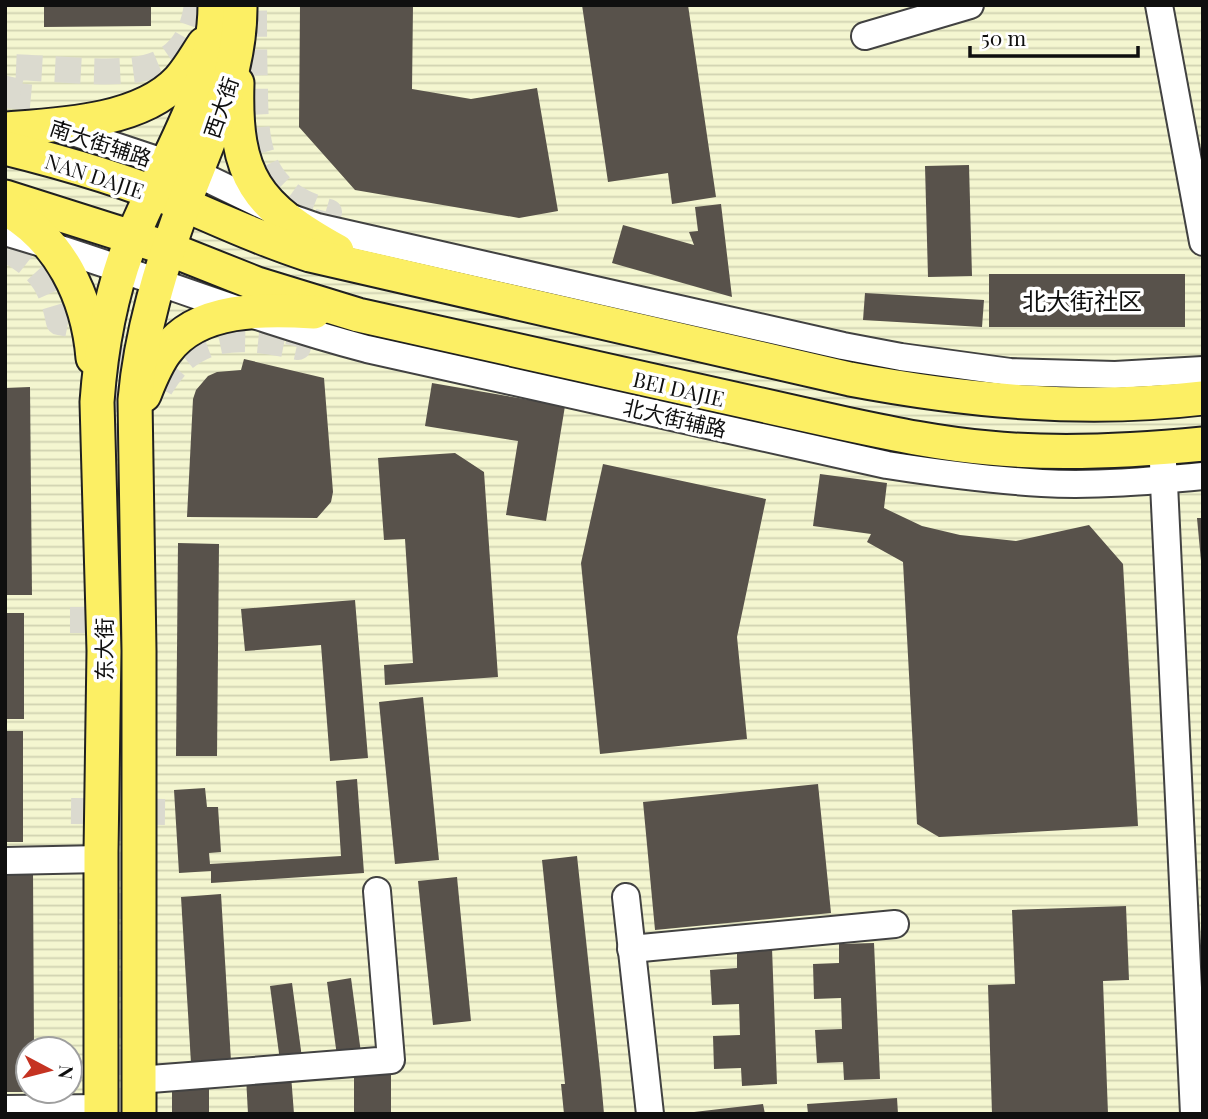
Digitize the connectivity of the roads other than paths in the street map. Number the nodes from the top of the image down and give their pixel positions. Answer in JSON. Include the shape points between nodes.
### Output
{"nodes":[{"id":1,"x":971,"y":5,"type":"edge"},
{"id":2,"x":1159,"y":5,"type":"edge"},
{"id":3,"x":227,"y":14,"type":"edge"},
{"id":4,"x":865,"y":36,"type":"dead end"},
{"id":5,"x":5,"y":114,"type":"edge"},
{"id":6,"x":49,"y":125,"type":"junction"},
{"id":7,"x":5,"y":129,"type":"edge"},
{"id":8,"x":5,"y":148,"type":"edge"},
{"id":9,"x":181,"y":168,"type":"junction"},
{"id":10,"x":152,"y":193,"type":"junction"},
{"id":11,"x":5,"y":197,"type":"edge"},
{"id":12,"x":184,"y":205,"type":"junction"},
{"id":13,"x":5,"y":208,"type":"edge"},
{"id":14,"x":283,"y":215,"type":"junction"},
{"id":15,"x":5,"y":232,"type":"edge"},
{"id":16,"x":133,"y":237,"type":"junction"},
{"id":17,"x":1203,"y":242,"type":"edge"},
{"id":18,"x":49,"y":245,"type":"junction"},
{"id":19,"x":169,"y":249,"type":"junction"},
{"id":20,"x":122,"y":269,"type":"junction"},
{"id":21,"x":377,"y":271,"type":"junction"},
{"id":22,"x":159,"y":282,"type":"junction"},
{"id":23,"x":244,"y":313,"type":"junction"},
{"id":24,"x":358,"y":316,"type":"junction"},
{"id":25,"x":1203,"y":370,"type":"edge"},
{"id":26,"x":1203,"y":398,"type":"edge"},
{"id":27,"x":97,"y":402,"type":"junction"},
{"id":28,"x":136,"y":431,"type":"junction"},
{"id":29,"x":1203,"y":444,"type":"edge"},
{"id":30,"x":1163,"y":464,"type":"junction"},
{"id":31,"x":1203,"y":476,"type":"edge"},
{"id":32,"x":101,"y":859,"type":"junction"},
{"id":33,"x":5,"y":861,"type":"edge"},
{"id":34,"x":377,"y":891,"type":"dead end"},
{"id":35,"x":626,"y":897,"type":"dead end"},
{"id":36,"x":895,"y":924,"type":"dead end"},
{"id":37,"x":631,"y":949,"type":"junction"},
{"id":38,"x":138,"y":1080,"type":"junction"},
{"id":39,"x":5,"y":1109,"type":"edge"},
{"id":40,"x":102,"y":1111,"type":"edge"},
{"id":41,"x":139,"y":1114,"type":"edge"},
{"id":42,"x":650,"y":1114,"type":"edge"},
{"id":43,"x":1194,"y":1114,"type":"edge"}],
"edges":[{"from":1,"to":4,"type":"street"},
{"from":2,"to":17,"type":"street"},
{"from":3,"to":6,"type":"main road","via":[[178,81],[159,96],[93,120]]},
{"from":3,"to":9,"type":"main road","name":"西大街","via":[[234,64],[222,105]]},
{"from":3,"to":14,"type":"main road","via":[[240,148],[257,191]]},
{"from":5,"to":6,"type":"street","name":"南大街辅路"},
{"from":6,"to":7,"type":"main road"},
{"from":6,"to":9,"type":"street","name":"南大街辅路"},
{"from":8,"to":10,"type":"main road","name":"NAN DAJIE"},
{"from":9,"to":10,"type":"main road","name":"西大街"},
{"from":9,"to":12,"type":"main road","name":"西大街"},
{"from":9,"to":14,"type":"street"},
{"from":10,"to":12,"type":"main road","name":"NAN DAJIE"},
{"from":10,"to":16,"type":"main road","name":"东大街"},
{"from":11,"to":16,"type":"main road"},
{"from":12,"to":19,"type":"main road","name":"东大街"},
{"from":12,"to":21,"type":"main road","via":[[275,244]]},
{"from":13,"to":18,"type":"main road"},
{"from":14,"to":21,"type":"main road"},
{"from":14,"to":25,"type":"street","via":[[456,260],[901,357],[1010,372],[1115,375]]},
{"from":15,"to":18,"type":"street"},
{"from":16,"to":19,"type":"main road"},
{"from":16,"to":20,"type":"main road","name":"东大街"},
{"from":18,"to":20,"type":"street"},
{"from":18,"to":27,"type":"main road","via":[[68,268],[85,312]]},
{"from":19,"to":22,"type":"main road","name":"东大街"},
{"from":19,"to":24,"type":"main road","name":"BEI DAJIE","via":[[257,284]]},
{"from":20,"to":22,"type":"street"},
{"from":20,"to":27,"type":"main road","name":"东大街","via":[[105,333]]},
{"from":21,"to":26,"type":"main road","via":[[913,391],[1061,404]]},
{"from":22,"to":23,"type":"street","name":"北大街辅路"},
{"from":22,"to":28,"type":"main road","name":"东大街","via":[[138,366]]},
{"from":23,"to":24,"type":"main road"},
{"from":23,"to":28,"type":"main road","via":[[200,323],[166,350],[142,398]]},
{"from":23,"to":30,"type":"street","name":"北大街辅路","via":[[367,349],[887,465],[1043,483]]},
{"from":24,"to":30,"type":"main road","name":"BEI DAJIE","via":[[927,440]]},
{"from":27,"to":32,"type":"main road","name":"东大街","via":[[104,651]]},
{"from":28,"to":38,"type":"main road","name":"东大街"},
{"from":29,"to":30,"type":"main road","name":"BEI DAJIE"},
{"from":30,"to":31,"type":"street","name":"北大街辅路"},
{"from":30,"to":43,"type":"street"},
{"from":32,"to":33,"type":"street"},
{"from":32,"to":40,"type":"main road","name":"东大街"},
{"from":34,"to":38,"type":"street","via":[[391,1060]]},
{"from":35,"to":37,"type":"street"},
{"from":36,"to":37,"type":"street"},
{"from":37,"to":42,"type":"street"},
{"from":38,"to":41,"type":"main road","name":"东大街"},
{"from":39,"to":40,"type":"street"}]}
